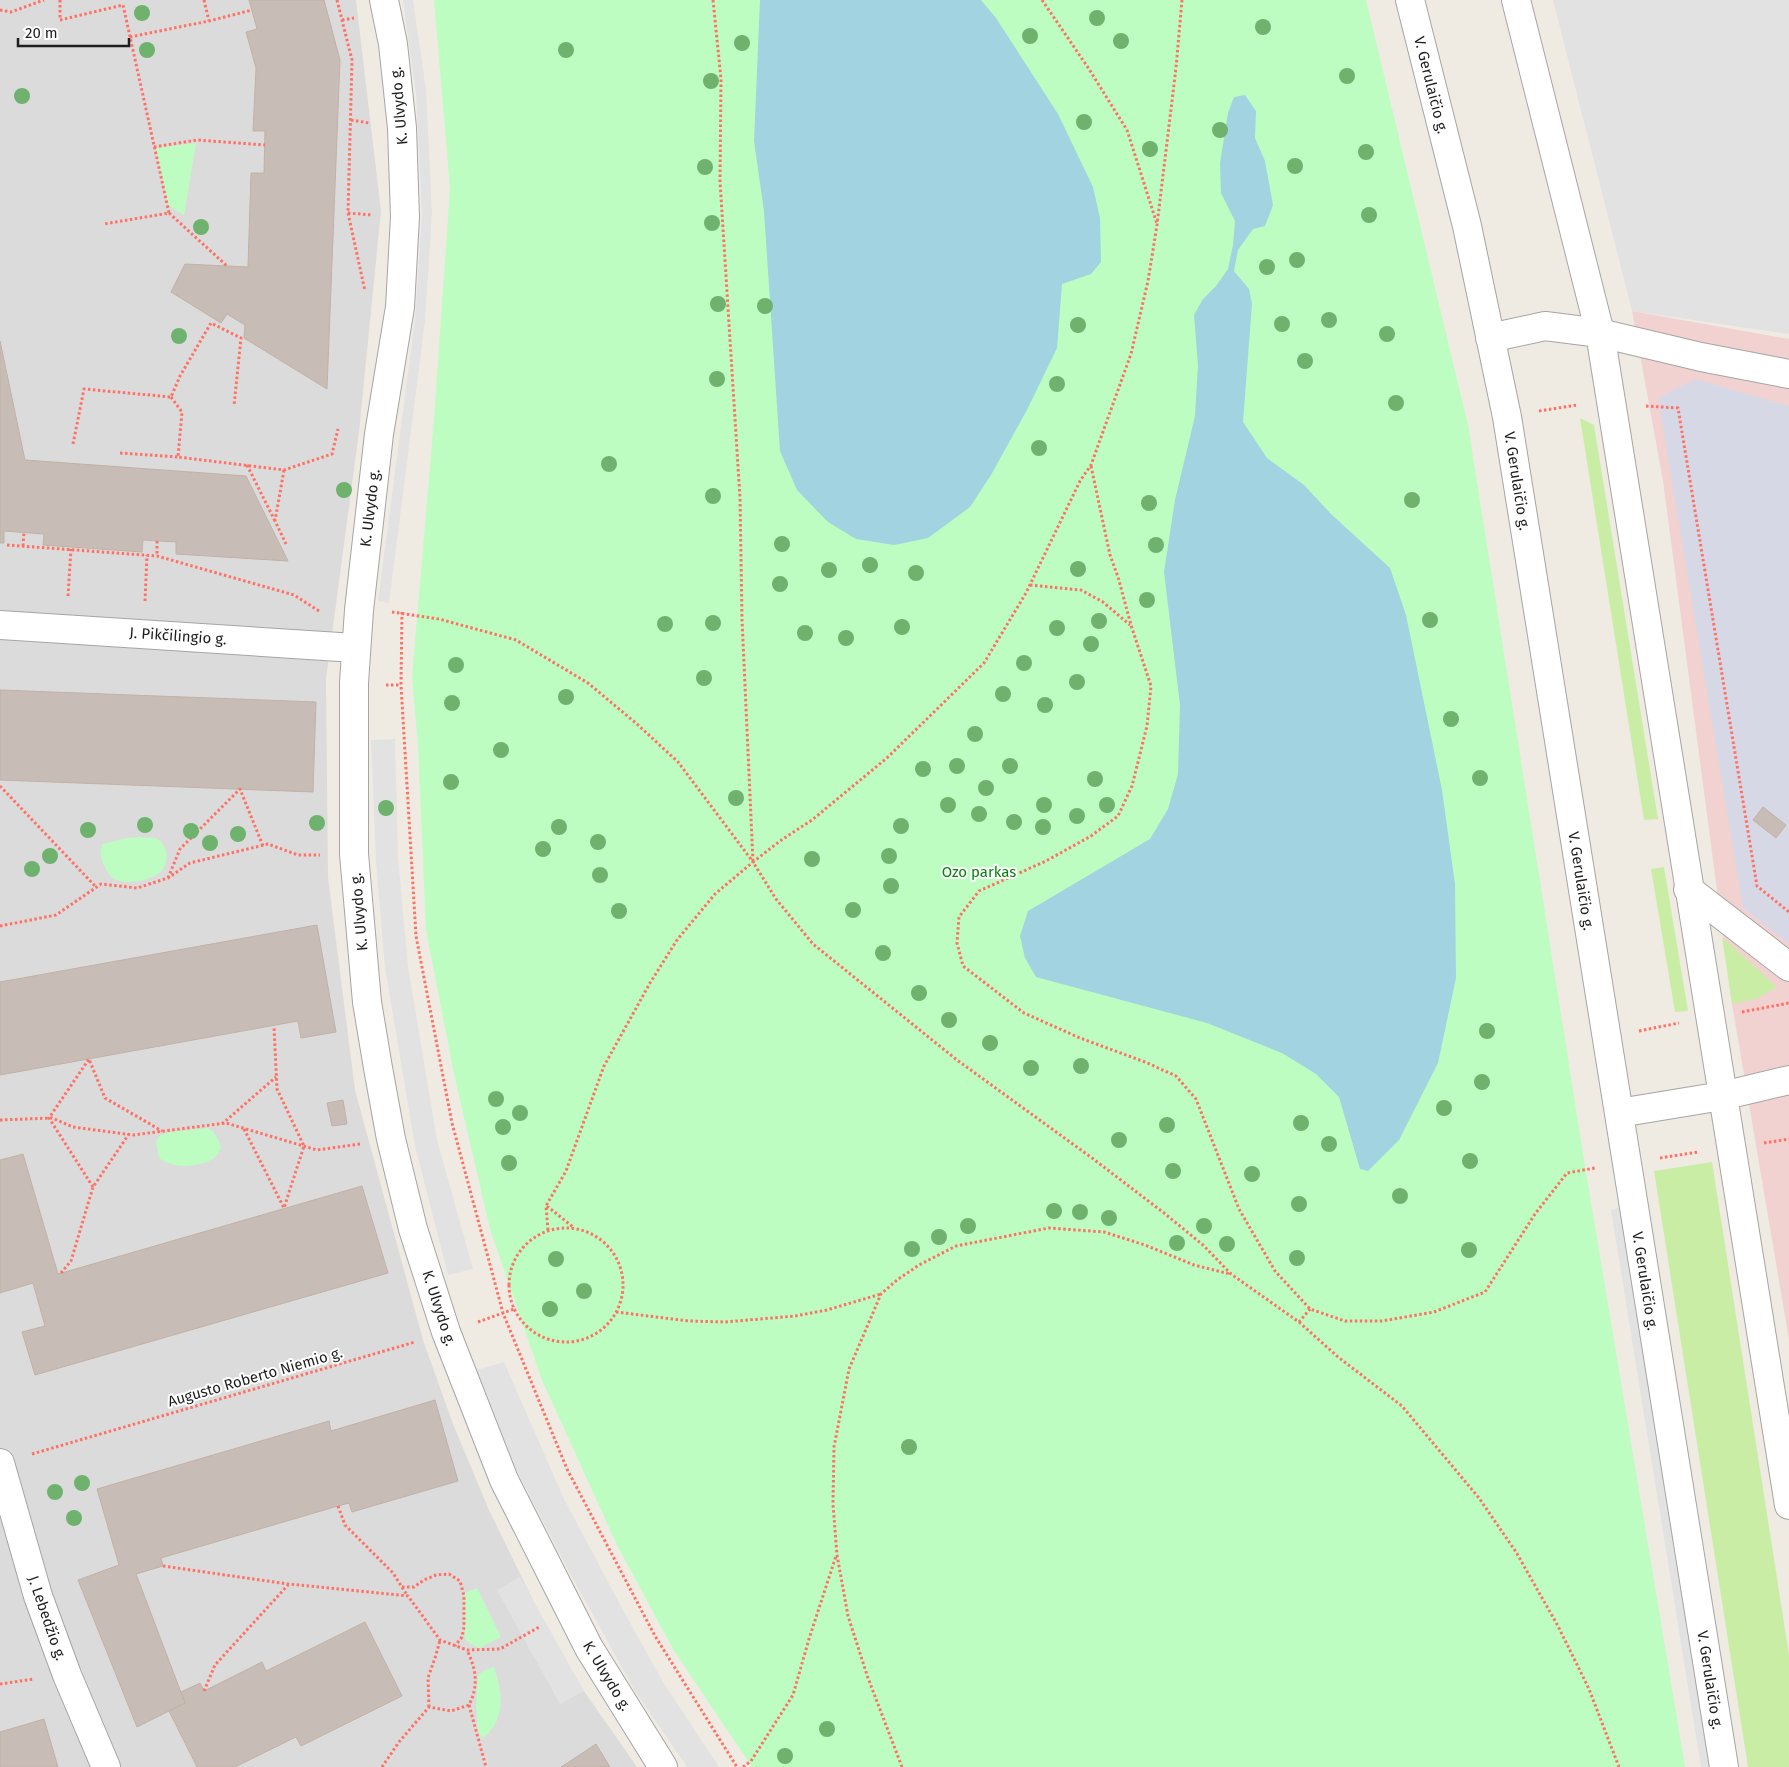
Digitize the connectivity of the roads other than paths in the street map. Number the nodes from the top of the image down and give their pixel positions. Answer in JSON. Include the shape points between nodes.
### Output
{"nodes":[{"id":1,"x":384,"y":0,"type":"edge"},
{"id":2,"x":1410,"y":0,"type":"edge"},
{"id":3,"x":1516,"y":0,"type":"edge"},
{"id":4,"x":1600,"y":333,"type":"junction"},
{"id":5,"x":1490,"y":338,"type":"junction"},
{"id":6,"x":1789,"y":374,"type":"edge"},
{"id":7,"x":0,"y":625,"type":"edge"},
{"id":8,"x":355,"y":648,"type":"junction"},
{"id":9,"x":1688,"y":889,"type":"junction"},
{"id":10,"x":1789,"y":967,"type":"edge"},
{"id":11,"x":1789,"y":1080,"type":"edge"},
{"id":12,"x":1722,"y":1096,"type":"junction"},
{"id":13,"x":1619,"y":1113,"type":"junction"},
{"id":14,"x":0,"y":1464,"type":"edge"},
{"id":15,"x":1789,"y":1505,"type":"edge"},
{"id":16,"x":106,"y":1767,"type":"edge"},
{"id":17,"x":663,"y":1767,"type":"edge"},
{"id":18,"x":1724,"y":1767,"type":"edge"}],
"edges":[{"from":1,"to":8,"type":"street","name":"K. Ulvydo g.","via":[[393,44],[402,128],[405,217],[400,307],[379,434]]},
{"from":2,"to":5,"type":"street","name":"V. Gerulaičio g.","via":[[1467,226]]},
{"from":3,"to":4,"type":"street"},
{"from":4,"to":5,"type":"street","via":[[1545,326]]},
{"from":4,"to":6,"type":"street"},
{"from":4,"to":9,"type":"street"},
{"from":5,"to":13,"type":"street","name":"V. Gerulaičio g.","via":[[1507,418]]},
{"from":7,"to":8,"type":"street","name":"J. Pikčilingio g."},
{"from":8,"to":17,"type":"street","name":"K. Ulvydo g.","via":[[354,854],[367,1002],[392,1139],[413,1228],[446,1332],[504,1480],[589,1648]]},
{"from":9,"to":10,"type":"street"},
{"from":9,"to":12,"type":"street"},
{"from":11,"to":12,"type":"street"},
{"from":12,"to":13,"type":"street"},
{"from":12,"to":15,"type":"street"},
{"from":13,"to":18,"type":"street","name":"V. Gerulaičio g."},
{"from":14,"to":16,"type":"street","name":"J. Lebedžio g.","via":[[38,1596],[66,1675]]}]}
